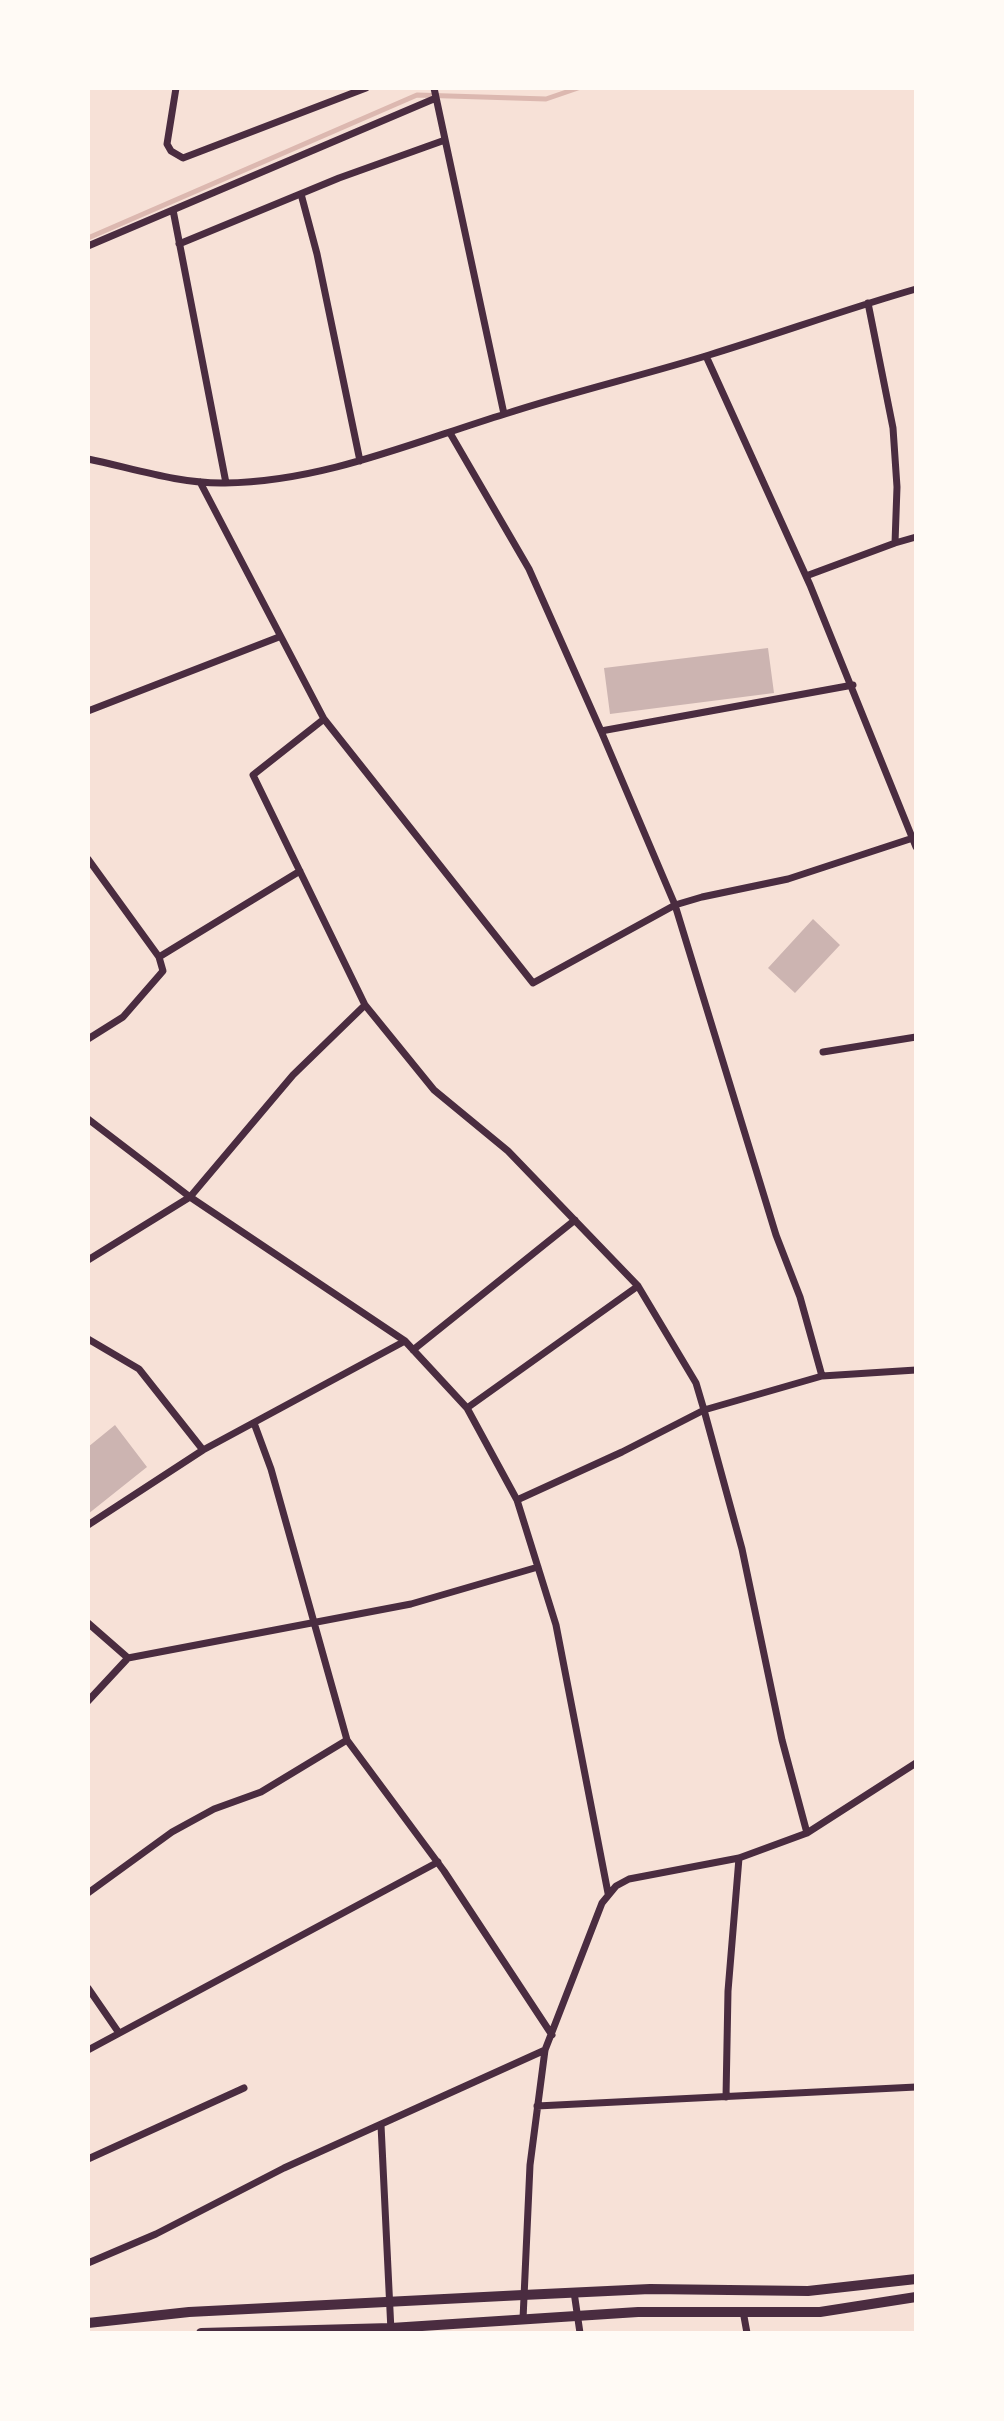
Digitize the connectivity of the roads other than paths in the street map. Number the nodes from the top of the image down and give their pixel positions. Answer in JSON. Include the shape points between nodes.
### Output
{"nodes":[{"id":1,"x":176,"y":88,"type":"edge"},
{"id":2,"x":366,"y":88,"type":"edge"},
{"id":3,"x":434,"y":88,"type":"edge"},
{"id":4,"x":436,"y":98,"type":"junction"},
{"id":5,"x":445,"y":140,"type":"junction"},
{"id":6,"x":301,"y":194,"type":"junction"},
{"id":7,"x":173,"y":210,"type":"junction"},
{"id":8,"x":179,"y":244,"type":"junction"},
{"id":9,"x":88,"y":246,"type":"edge"},
{"id":10,"x":916,"y":289,"type":"edge"},
{"id":11,"x":868,"y":303,"type":"junction"},
{"id":12,"x":706,"y":356,"type":"junction"},
{"id":13,"x":504,"y":414,"type":"junction"},
{"id":14,"x":450,"y":433,"type":"junction"},
{"id":15,"x":88,"y":459,"type":"edge"},
{"id":16,"x":360,"y":461,"type":"junction"},
{"id":17,"x":200,"y":482,"type":"junction"},
{"id":18,"x":226,"y":483,"type":"junction"},
{"id":19,"x":916,"y":537,"type":"edge"},
{"id":20,"x":895,"y":543,"type":"junction"},
{"id":21,"x":806,"y":576,"type":"junction"},
{"id":22,"x":279,"y":637,"type":"junction"},
{"id":23,"x":853,"y":685,"type":"junction"},
{"id":24,"x":88,"y":711,"type":"edge"},
{"id":25,"x":324,"y":719,"type":"junction"},
{"id":26,"x":601,"y":731,"type":"junction"},
{"id":27,"x":914,"y":838,"type":"edge"},
{"id":28,"x":916,"y":847,"type":"edge"},
{"id":29,"x":88,"y":859,"type":"edge"},
{"id":30,"x":300,"y":871,"type":"junction"},
{"id":31,"x":675,"y":905,"type":"junction"},
{"id":32,"x":159,"y":957,"type":"junction"},
{"id":33,"x":365,"y":1005,"type":"junction"},
{"id":34,"x":916,"y":1037,"type":"edge"},
{"id":35,"x":88,"y":1039,"type":"edge"},
{"id":36,"x":823,"y":1052,"type":"dead end"},
{"id":37,"x":88,"y":1119,"type":"edge"},
{"id":38,"x":190,"y":1197,"type":"junction"},
{"id":39,"x":575,"y":1220,"type":"junction"},
{"id":40,"x":88,"y":1260,"type":"edge"},
{"id":41,"x":638,"y":1286,"type":"junction"},
{"id":42,"x":88,"y":1339,"type":"edge"},
{"id":43,"x":405,"y":1341,"type":"junction"},
{"id":44,"x":413,"y":1350,"type":"junction"},
{"id":45,"x":916,"y":1370,"type":"edge"},
{"id":46,"x":822,"y":1376,"type":"junction"},
{"id":47,"x":467,"y":1408,"type":"junction"},
{"id":48,"x":704,"y":1410,"type":"junction"},
{"id":49,"x":254,"y":1423,"type":"junction"},
{"id":50,"x":203,"y":1450,"type":"junction"},
{"id":51,"x":517,"y":1500,"type":"junction"},
{"id":52,"x":88,"y":1525,"type":"edge"},
{"id":53,"x":538,"y":1567,"type":"junction"},
{"id":54,"x":314,"y":1622,"type":"junction"},
{"id":55,"x":88,"y":1623,"type":"edge"},
{"id":56,"x":128,"y":1658,"type":"junction"},
{"id":57,"x":88,"y":1701,"type":"edge"},
{"id":58,"x":347,"y":1740,"type":"junction"},
{"id":59,"x":916,"y":1763,"type":"edge"},
{"id":60,"x":807,"y":1833,"type":"junction"},
{"id":61,"x":739,"y":1858,"type":"junction"},
{"id":62,"x":438,"y":1862,"type":"junction"},
{"id":63,"x":88,"y":1893,"type":"edge"},
{"id":64,"x":608,"y":1893,"type":"junction"},
{"id":65,"x":88,"y":1988,"type":"edge"},
{"id":66,"x":119,"y":2033,"type":"junction"},
{"id":67,"x":552,"y":2035,"type":"junction"},
{"id":68,"x":88,"y":2050,"type":"edge"},
{"id":69,"x":545,"y":2050,"type":"junction"},
{"id":70,"x":916,"y":2087,"type":"edge"},
{"id":71,"x":244,"y":2088,"type":"dead end"},
{"id":72,"x":726,"y":2097,"type":"junction"},
{"id":73,"x":537,"y":2106,"type":"junction"},
{"id":74,"x":381,"y":2125,"type":"junction"},
{"id":75,"x":88,"y":2159,"type":"edge"},
{"id":76,"x":88,"y":2263,"type":"edge"},
{"id":77,"x":916,"y":2279,"type":"edge"},
{"id":78,"x":574,"y":2292,"type":"junction"},
{"id":79,"x":523,"y":2295,"type":"junction"},
{"id":80,"x":916,"y":2297,"type":"edge"},
{"id":81,"x":390,"y":2301,"type":"junction"},
{"id":82,"x":743,"y":2311,"type":"junction"},
{"id":83,"x":577,"y":2315,"type":"junction"},
{"id":84,"x":523,"y":2319,"type":"junction"},
{"id":85,"x":88,"y":2323,"type":"edge"},
{"id":86,"x":391,"y":2330,"type":"edge"},
{"id":87,"x":201,"y":2333,"type":"edge"},
{"id":88,"x":580,"y":2333,"type":"edge"},
{"id":89,"x":747,"y":2333,"type":"edge"}],
"edges":[{"from":1,"to":2,"type":"street","via":[[167,144],[183,158]]},
{"from":3,"to":4,"type":"street"},
{"from":4,"to":5,"type":"street"},
{"from":4,"to":7,"type":"street"},
{"from":5,"to":6,"type":"street"},
{"from":5,"to":13,"type":"street"},
{"from":6,"to":8,"type":"street"},
{"from":6,"to":16,"type":"street"},
{"from":7,"to":8,"type":"street"},
{"from":7,"to":9,"type":"street"},
{"from":8,"to":18,"type":"street"},
{"from":10,"to":11,"type":"street"},
{"from":11,"to":12,"type":"street"},
{"from":11,"to":20,"type":"street","via":[[893,428]]},
{"from":12,"to":13,"type":"street"},
{"from":12,"to":21,"type":"street"},
{"from":13,"to":14,"type":"street"},
{"from":14,"to":16,"type":"street"},
{"from":14,"to":26,"type":"street","via":[[529,569]]},
{"from":15,"to":17,"type":"street"},
{"from":16,"to":18,"type":"street","via":[[282,478]]},
{"from":17,"to":18,"type":"street"},
{"from":17,"to":22,"type":"street"},
{"from":19,"to":20,"type":"street"},
{"from":20,"to":21,"type":"street"},
{"from":21,"to":23,"type":"street"},
{"from":22,"to":24,"type":"street"},
{"from":22,"to":25,"type":"street"},
{"from":23,"to":26,"type":"street"},
{"from":23,"to":27,"type":"street"},
{"from":25,"to":30,"type":"street","via":[[253,775]]},
{"from":25,"to":31,"type":"street","via":[[533,983]]},
{"from":26,"to":31,"type":"street"},
{"from":27,"to":28,"type":"street"},
{"from":27,"to":31,"type":"street","via":[[788,879]]},
{"from":29,"to":32,"type":"street"},
{"from":30,"to":32,"type":"street"},
{"from":30,"to":33,"type":"street"},
{"from":31,"to":46,"type":"street"},
{"from":32,"to":35,"type":"street","via":[[163,971],[123,1017]]},
{"from":33,"to":38,"type":"street","via":[[293,1075]]},
{"from":33,"to":39,"type":"street","via":[[434,1090],[508,1151]]},
{"from":34,"to":36,"type":"street"},
{"from":37,"to":38,"type":"street"},
{"from":38,"to":40,"type":"street"},
{"from":38,"to":43,"type":"street"},
{"from":39,"to":41,"type":"street"},
{"from":39,"to":44,"type":"street"},
{"from":41,"to":47,"type":"street"},
{"from":41,"to":48,"type":"street","via":[[696,1383]]},
{"from":42,"to":50,"type":"street","via":[[139,1369]]},
{"from":43,"to":44,"type":"street"},
{"from":43,"to":49,"type":"street"},
{"from":44,"to":47,"type":"street"},
{"from":45,"to":46,"type":"street"},
{"from":46,"to":48,"type":"street"},
{"from":47,"to":51,"type":"street"},
{"from":48,"to":51,"type":"street"},
{"from":48,"to":60,"type":"street","via":[[742,1549]]},
{"from":49,"to":50,"type":"street"},
{"from":49,"to":54,"type":"street"},
{"from":50,"to":52,"type":"street"},
{"from":51,"to":53,"type":"street"},
{"from":53,"to":54,"type":"street","via":[[411,1604]]},
{"from":53,"to":64,"type":"street","via":[[556,1625]]},
{"from":54,"to":56,"type":"street"},
{"from":54,"to":58,"type":"street"},
{"from":55,"to":56,"type":"street"},
{"from":56,"to":57,"type":"street"},
{"from":58,"to":62,"type":"street"},
{"from":58,"to":63,"type":"street","via":[[261,1792],[172,1832]]},
{"from":59,"to":60,"type":"street"},
{"from":60,"to":61,"type":"street"},
{"from":61,"to":64,"type":"street","via":[[629,1879]]},
{"from":61,"to":72,"type":"street"},
{"from":62,"to":66,"type":"street"},
{"from":62,"to":67,"type":"street"},
{"from":64,"to":67,"type":"street"},
{"from":65,"to":66,"type":"street"},
{"from":66,"to":68,"type":"street"},
{"from":67,"to":69,"type":"street"},
{"from":69,"to":73,"type":"street"},
{"from":69,"to":74,"type":"street"},
{"from":70,"to":72,"type":"street"},
{"from":71,"to":75,"type":"street"},
{"from":72,"to":73,"type":"street"},
{"from":73,"to":79,"type":"street"},
{"from":74,"to":76,"type":"street"},
{"from":74,"to":81,"type":"street"},
{"from":77,"to":78,"type":"main road","via":[[808,2291]]},
{"from":78,"to":79,"type":"main road"},
{"from":78,"to":83,"type":"street"},
{"from":79,"to":81,"type":"main road"},
{"from":79,"to":84,"type":"street"},
{"from":80,"to":82,"type":"main road","via":[[820,2312]]},
{"from":81,"to":85,"type":"main road"},
{"from":81,"to":86,"type":"street"},
{"from":82,"to":83,"type":"main road"},
{"from":82,"to":89,"type":"street"},
{"from":83,"to":84,"type":"main road"},
{"from":83,"to":88,"type":"street"},
{"from":84,"to":86,"type":"main road"},
{"from":86,"to":87,"type":"main road"}]}
